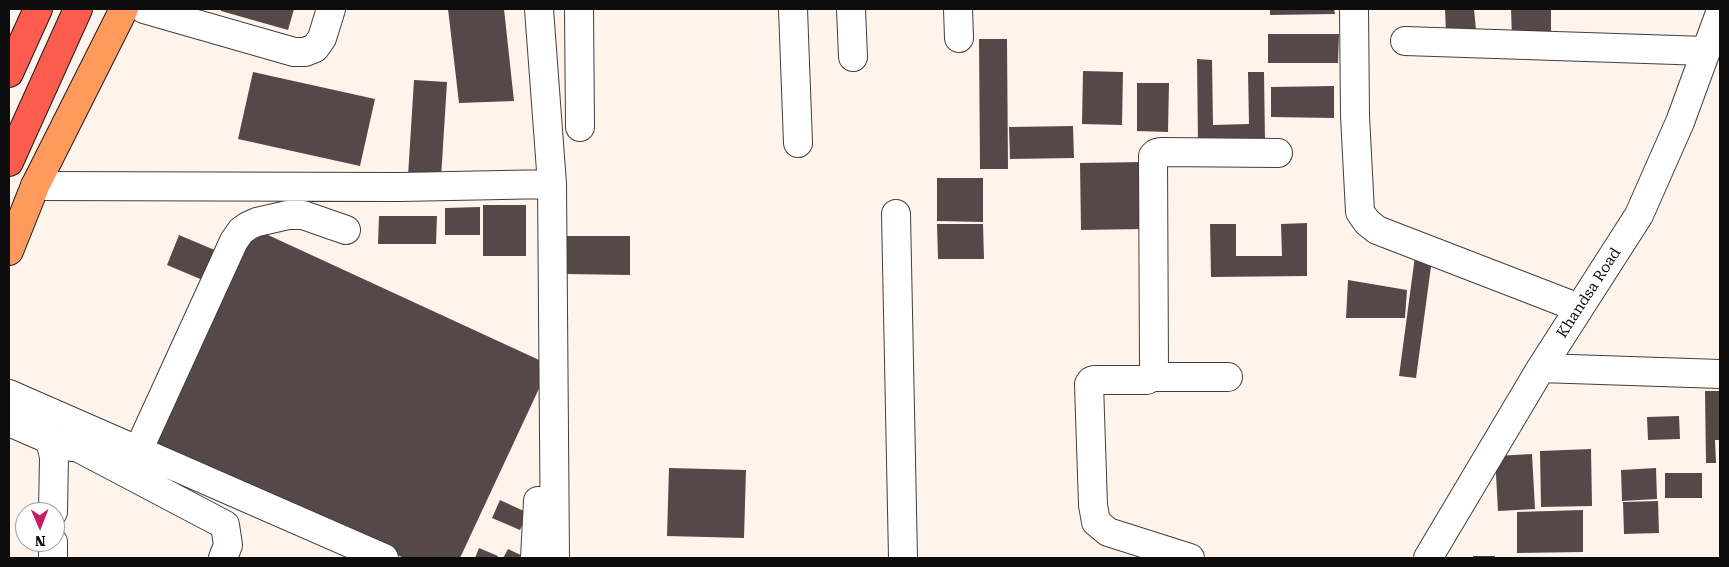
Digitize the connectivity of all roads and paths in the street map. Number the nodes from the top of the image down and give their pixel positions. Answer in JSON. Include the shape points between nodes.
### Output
{"nodes":[{"id":1,"x":38,"y":9,"type":"edge"},
{"id":2,"x":78,"y":9,"type":"edge"},
{"id":3,"x":124,"y":9,"type":"edge"},
{"id":4,"x":144,"y":9,"type":"edge"},
{"id":5,"x":331,"y":9,"type":"edge"},
{"id":6,"x":539,"y":9,"type":"edge"},
{"id":7,"x":579,"y":9,"type":"edge"},
{"id":8,"x":793,"y":9,"type":"edge"},
{"id":9,"x":851,"y":9,"type":"edge"},
{"id":10,"x":958,"y":9,"type":"edge"},
{"id":11,"x":1354,"y":9,"type":"edge"},
{"id":12,"x":1720,"y":13,"type":"edge"},
{"id":13,"x":959,"y":38,"type":"dead end"},
{"id":14,"x":1405,"y":41,"type":"dead end"},
{"id":15,"x":1706,"y":51,"type":"junction"},
{"id":16,"x":853,"y":57,"type":"dead end"},
{"id":17,"x":9,"y":73,"type":"edge"},
{"id":18,"x":580,"y":127,"type":"dead end"},
{"id":19,"x":798,"y":143,"type":"dead end"},
{"id":20,"x":1278,"y":153,"type":"dead end"},
{"id":21,"x":9,"y":162,"type":"edge"},
{"id":22,"x":552,"y":184,"type":"junction"},
{"id":23,"x":35,"y":186,"type":"junction"},
{"id":24,"x":896,"y":214,"type":"dead end"},
{"id":25,"x":346,"y":230,"type":"dead end"},
{"id":26,"x":9,"y":251,"type":"edge"},
{"id":27,"x":1579,"y":308,"type":"junction"},
{"id":28,"x":1541,"y":368,"type":"junction"},
{"id":29,"x":1720,"y":374,"type":"edge"},
{"id":30,"x":1152,"y":377,"type":"junction"},
{"id":31,"x":1228,"y":377,"type":"dead end"},
{"id":32,"x":9,"y":394,"type":"edge"},
{"id":33,"x":9,"y":422,"type":"edge"},
{"id":34,"x":51,"y":444,"type":"junction"},
{"id":35,"x":540,"y":450,"type":"dead end"},
{"id":36,"x":138,"y":451,"type":"junction"},
{"id":37,"x":53,"y":502,"type":"edge"},
{"id":38,"x":223,"y":558,"type":"edge"},
{"id":39,"x":384,"y":558,"type":"edge"},
{"id":40,"x":535,"y":558,"type":"edge"},
{"id":41,"x":555,"y":558,"type":"edge"},
{"id":42,"x":903,"y":558,"type":"edge"},
{"id":43,"x":1190,"y":558,"type":"edge"},
{"id":44,"x":1428,"y":558,"type":"edge"}],
"edges":[{"from":1,"to":17,"type":"highway"},
{"from":2,"to":21,"type":"highway"},
{"from":3,"to":23,"type":"main road"},
{"from":4,"to":5,"type":"street","via":[[300,52],[315,48],[322,38]]},
{"from":6,"to":22,"type":"street"},
{"from":7,"to":18,"type":"street"},
{"from":8,"to":19,"type":"street"},
{"from":9,"to":16,"type":"street"},
{"from":10,"to":13,"type":"street"},
{"from":11,"to":27,"type":"street","via":[[1360,212],[1377,230]]},
{"from":12,"to":15,"type":"street","name":"Khandsa Road"},
{"from":14,"to":15,"type":"street"},
{"from":15,"to":27,"type":"street","name":"Khandsa Road","via":[[1680,122],[1639,215]]},
{"from":20,"to":30,"type":"street","via":[[1160,152],[1153,156]]},
{"from":22,"to":23,"type":"street"},
{"from":22,"to":41,"type":"street"},
{"from":23,"to":26,"type":"main road"},
{"from":24,"to":42,"type":"street"},
{"from":25,"to":36,"type":"street","via":[[303,215],[288,215],[258,222],[241,232],[234,241]]},
{"from":27,"to":28,"type":"street","name":"Khandsa Road"},
{"from":28,"to":29,"type":"street"},
{"from":28,"to":44,"type":"street","name":"Khandsa Road"},
{"from":30,"to":31,"type":"street"},
{"from":30,"to":43,"type":"street","via":[[1148,380],[1094,380],[1089,384],[1096,522],[1108,532]]},
{"from":32,"to":36,"type":"street"},
{"from":33,"to":34,"type":"street","via":[[46,438]]},
{"from":34,"to":37,"type":"street","via":[[54,457]]},
{"from":34,"to":38,"type":"street","via":[[79,448],[225,525],[228,545]]},
{"from":35,"to":40,"type":"street"},
{"from":36,"to":39,"type":"street"}]}
